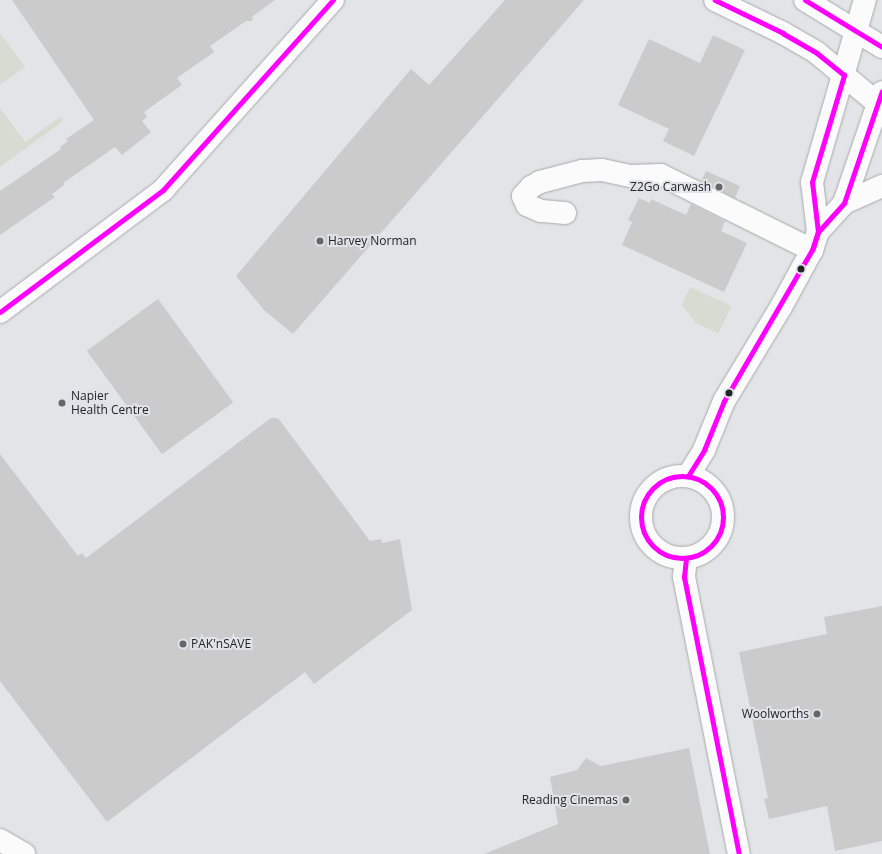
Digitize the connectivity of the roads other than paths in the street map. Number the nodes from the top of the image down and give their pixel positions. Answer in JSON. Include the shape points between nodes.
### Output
{"nodes":[{"id":1,"x":333,"y":0,"type":"edge"},
{"id":2,"x":715,"y":0,"type":"edge"},
{"id":3,"x":805,"y":0,"type":"edge"},
{"id":4,"x":865,"y":0,"type":"edge"},
{"id":5,"x":857,"y":31,"type":"junction"},
{"id":6,"x":882,"y":47,"type":"edge"},
{"id":7,"x":844,"y":75,"type":"junction"},
{"id":8,"x":881,"y":100,"type":"edge"},
{"id":9,"x":882,"y":186,"type":"edge"},
{"id":10,"x":844,"y":203,"type":"junction"},
{"id":11,"x":565,"y":213,"type":"dead end"},
{"id":12,"x":815,"y":241,"type":"junction"},
{"id":13,"x":0,"y":312,"type":"edge"},
{"id":14,"x":688,"y":476,"type":"junction"},
{"id":15,"x":686,"y":558,"type":"junction"},
{"id":16,"x":0,"y":840,"type":"edge"},
{"id":17,"x":24,"y":854,"type":"edge"},
{"id":18,"x":739,"y":854,"type":"edge"}],
"edges":[{"from":1,"to":13,"type":"main road","via":[[163,190]]},
{"from":2,"to":7,"type":"main road","via":[[788,36],[817,53]]},
{"from":3,"to":5,"type":"main road"},
{"from":4,"to":5,"type":"main road"},
{"from":5,"to":6,"type":"main road"},
{"from":5,"to":7,"type":"main road"},
{"from":7,"to":8,"type":"main road"},
{"from":7,"to":12,"type":"main road","via":[[812,182]]},
{"from":8,"to":10,"type":"main road"},
{"from":9,"to":10,"type":"main road"},
{"from":10,"to":12,"type":"main road"},
{"from":11,"to":12,"type":"main road","via":[[541,211],[527,205],[524,196],[531,187],[540,182],[582,170],[602,170],[631,176],[660,175]]},
{"from":12,"to":14,"type":"main road","via":[[781,307],[724,402],[704,450]]},
{"from":14,"to":15,"type":"main road","via":[[704,481],[716,493],[723,508],[723,525],[716,541],[703,553]]},
{"from":14,"to":15,"type":"main road","via":[[671,477],[656,485],[645,498],[641,515],[644,532],[654,547],[669,556]]},
{"from":15,"to":18,"type":"main road","via":[[684,578]]},
{"from":16,"to":17,"type":"main road"}]}
